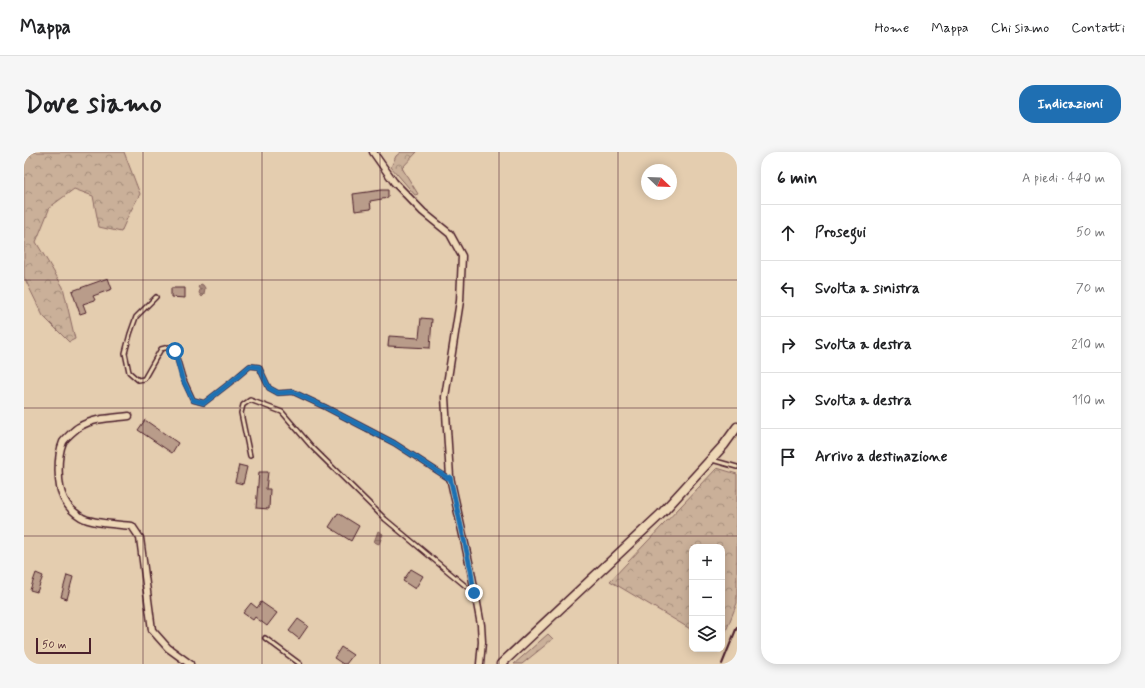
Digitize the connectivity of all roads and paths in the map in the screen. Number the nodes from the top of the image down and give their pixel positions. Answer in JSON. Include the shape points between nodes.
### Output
{"nodes":[{"id":1,"x":373,"y":152,"type":"edge"},
{"id":2,"x":156,"y":298,"type":"dead end"},
{"id":3,"x":129,"y":416,"type":"dead end"},
{"id":4,"x":737,"y":427,"type":"edge"},
{"id":5,"x":250,"y":456,"type":"dead end"},
{"id":6,"x":711,"y":460,"type":"junction"},
{"id":7,"x":737,"y":467,"type":"edge"},
{"id":8,"x":450,"y":477,"type":"junction"},
{"id":9,"x":474,"y":593,"type":"junction"},
{"id":10,"x":265,"y":638,"type":"dead end"},
{"id":11,"x":190,"y":664,"type":"edge"},
{"id":12,"x":300,"y":664,"type":"edge"},
{"id":13,"x":480,"y":664,"type":"edge"},
{"id":14,"x":501,"y":664,"type":"edge"}],
"edges":[{"from":1,"to":8,"type":"street","via":[[394,182],[423,212],[450,234],[462,256],[460,301],[445,397]]},
{"from":2,"to":8,"type":"lane","via":[[136,317],[125,353],[129,372],[138,380],[144,380],[161,349],[169,347],[175,351],[182,378],[193,400],[204,403],[250,366],[259,367],[269,388],[278,393],[293,392],[325,407],[394,443]]},
{"from":3,"to":11,"type":"street","via":[[96,419],[78,428],[64,442],[59,462],[59,482],[63,498],[70,509],[82,518],[132,526],[140,538],[152,630],[168,648]]},
{"from":4,"to":6,"type":"street"},
{"from":5,"to":9,"type":"lane","via":[[242,413],[243,405],[250,400],[282,412],[312,447],[385,519]]},
{"from":6,"to":7,"type":"lane"},
{"from":6,"to":14,"type":"street","via":[[661,514]]},
{"from":8,"to":9,"type":"street"},
{"from":9,"to":13,"type":"street","via":[[481,625]]},
{"from":10,"to":12,"type":"lane"}]}
